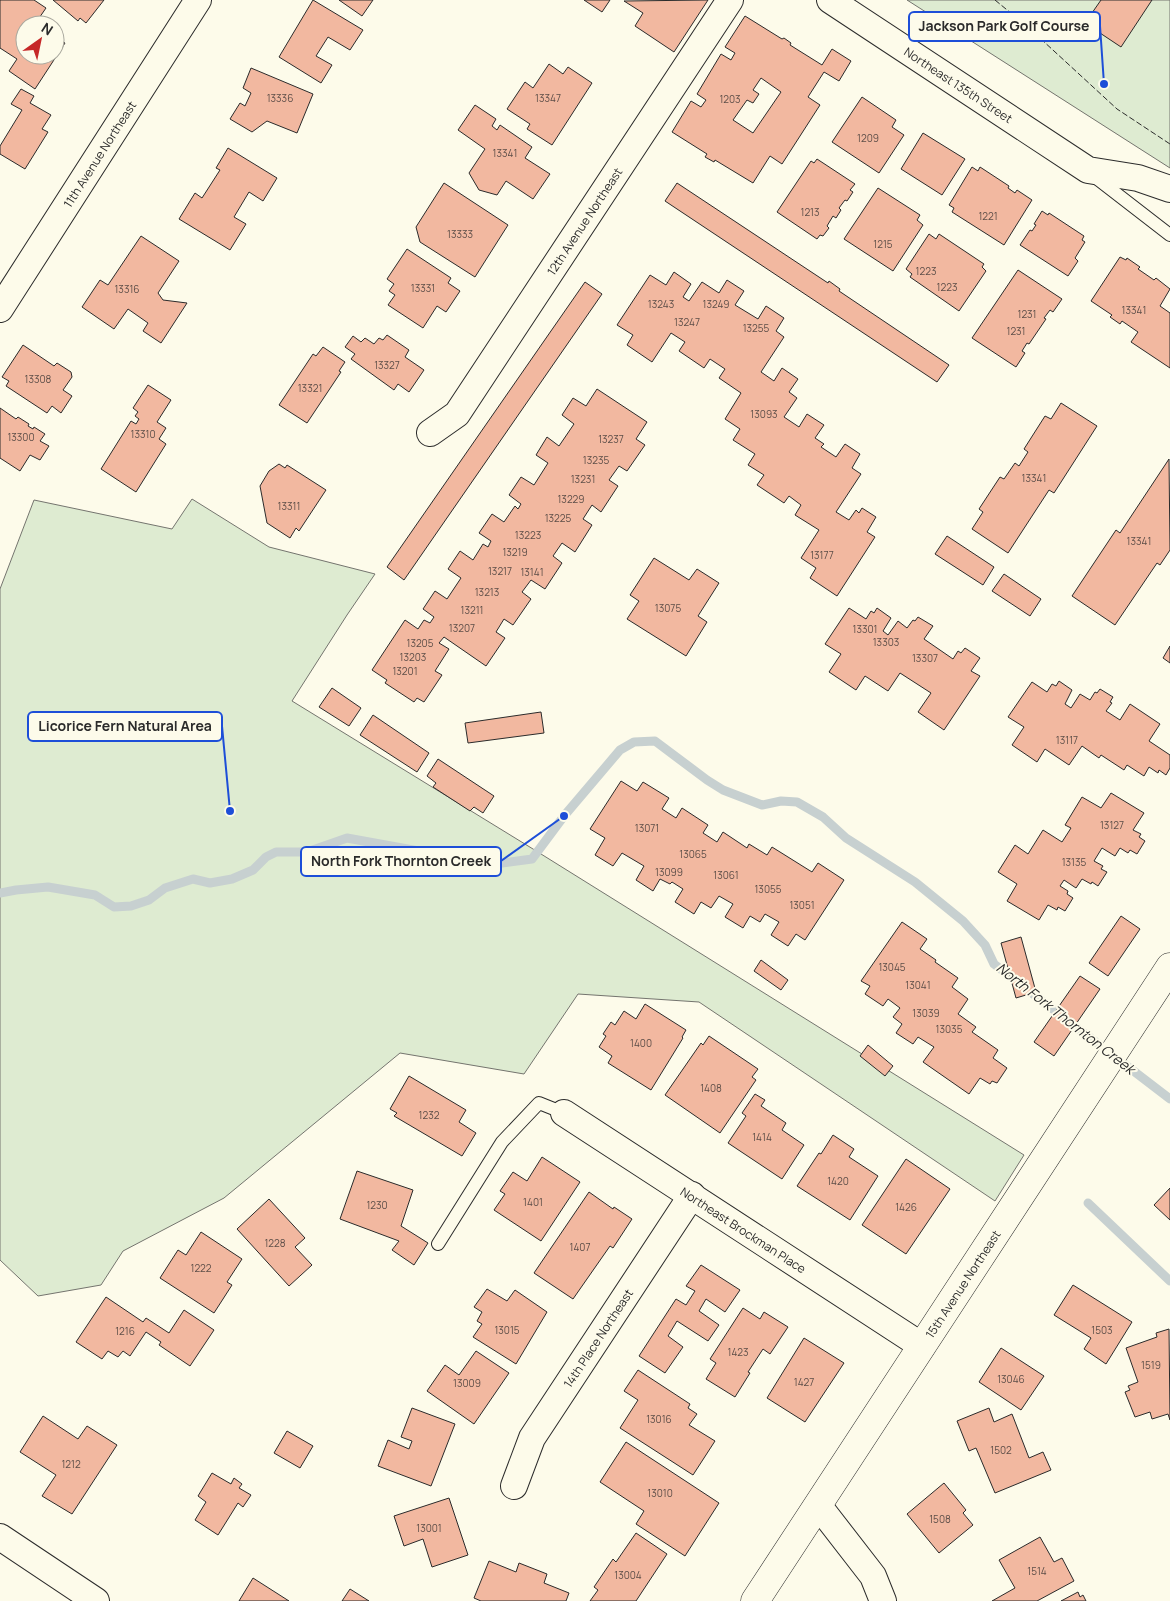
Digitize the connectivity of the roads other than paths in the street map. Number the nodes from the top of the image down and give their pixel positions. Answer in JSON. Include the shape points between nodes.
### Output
{"nodes":[{"id":1,"x":198,"y":0,"type":"edge"},
{"id":2,"x":730,"y":0,"type":"edge"},
{"id":3,"x":830,"y":0,"type":"edge"},
{"id":4,"x":1088,"y":170,"type":"junction"},
{"id":5,"x":1170,"y":189,"type":"edge"},
{"id":6,"x":1170,"y":235,"type":"edge"},
{"id":7,"x":0,"y":309,"type":"edge"},
{"id":8,"x":430,"y":433,"type":"dead end"},
{"id":9,"x":1170,"y":967,"type":"edge"},
{"id":10,"x":564,"y":1113,"type":"joint"},
{"id":11,"x":692,"y":1195,"type":"junction"},
{"id":12,"x":438,"y":1244,"type":"dead end"},
{"id":13,"x":922,"y":1346,"type":"junction"},
{"id":14,"x":514,"y":1486,"type":"dead end"},
{"id":15,"x":818,"y":1505,"type":"junction"},
{"id":16,"x":0,"y":1537,"type":"edge"},
{"id":17,"x":96,"y":1601,"type":"edge"},
{"id":18,"x":755,"y":1601,"type":"edge"},
{"id":19,"x":883,"y":1601,"type":"edge"}],
"edges":[{"from":1,"to":7,"type":"street","name":"11th Avenue Northeast"},
{"from":2,"to":8,"type":"street","name":"12th Avenue Northeast","via":[[457,414]]},
{"from":3,"to":4,"type":"street","name":"Northeast 135th Street"},
{"from":4,"to":5,"type":"street","name":"Northeast 135th Street","via":[[1138,178]]},
{"from":4,"to":6,"type":"lane","name":"Northeast 135th Street"},
{"from":9,"to":13,"type":"main road","name":"15th Avenue Northeast"},
{"from":10,"to":11,"type":"street","name":"Northeast Brockman Place"},
{"from":10,"to":12,"type":"lane","via":[[539,1103],[502,1142]]},
{"from":11,"to":13,"type":"street","name":"Northeast Brockman Place"},
{"from":11,"to":14,"type":"street","name":"14th Place Northeast","via":[[532,1438]]},
{"from":13,"to":15,"type":"main road","name":"15th Avenue Northeast"},
{"from":15,"to":18,"type":"main road","name":"15th Avenue Northeast"},
{"from":15,"to":19,"type":"street","via":[[874,1576]]},
{"from":16,"to":17,"type":"street"}]}
